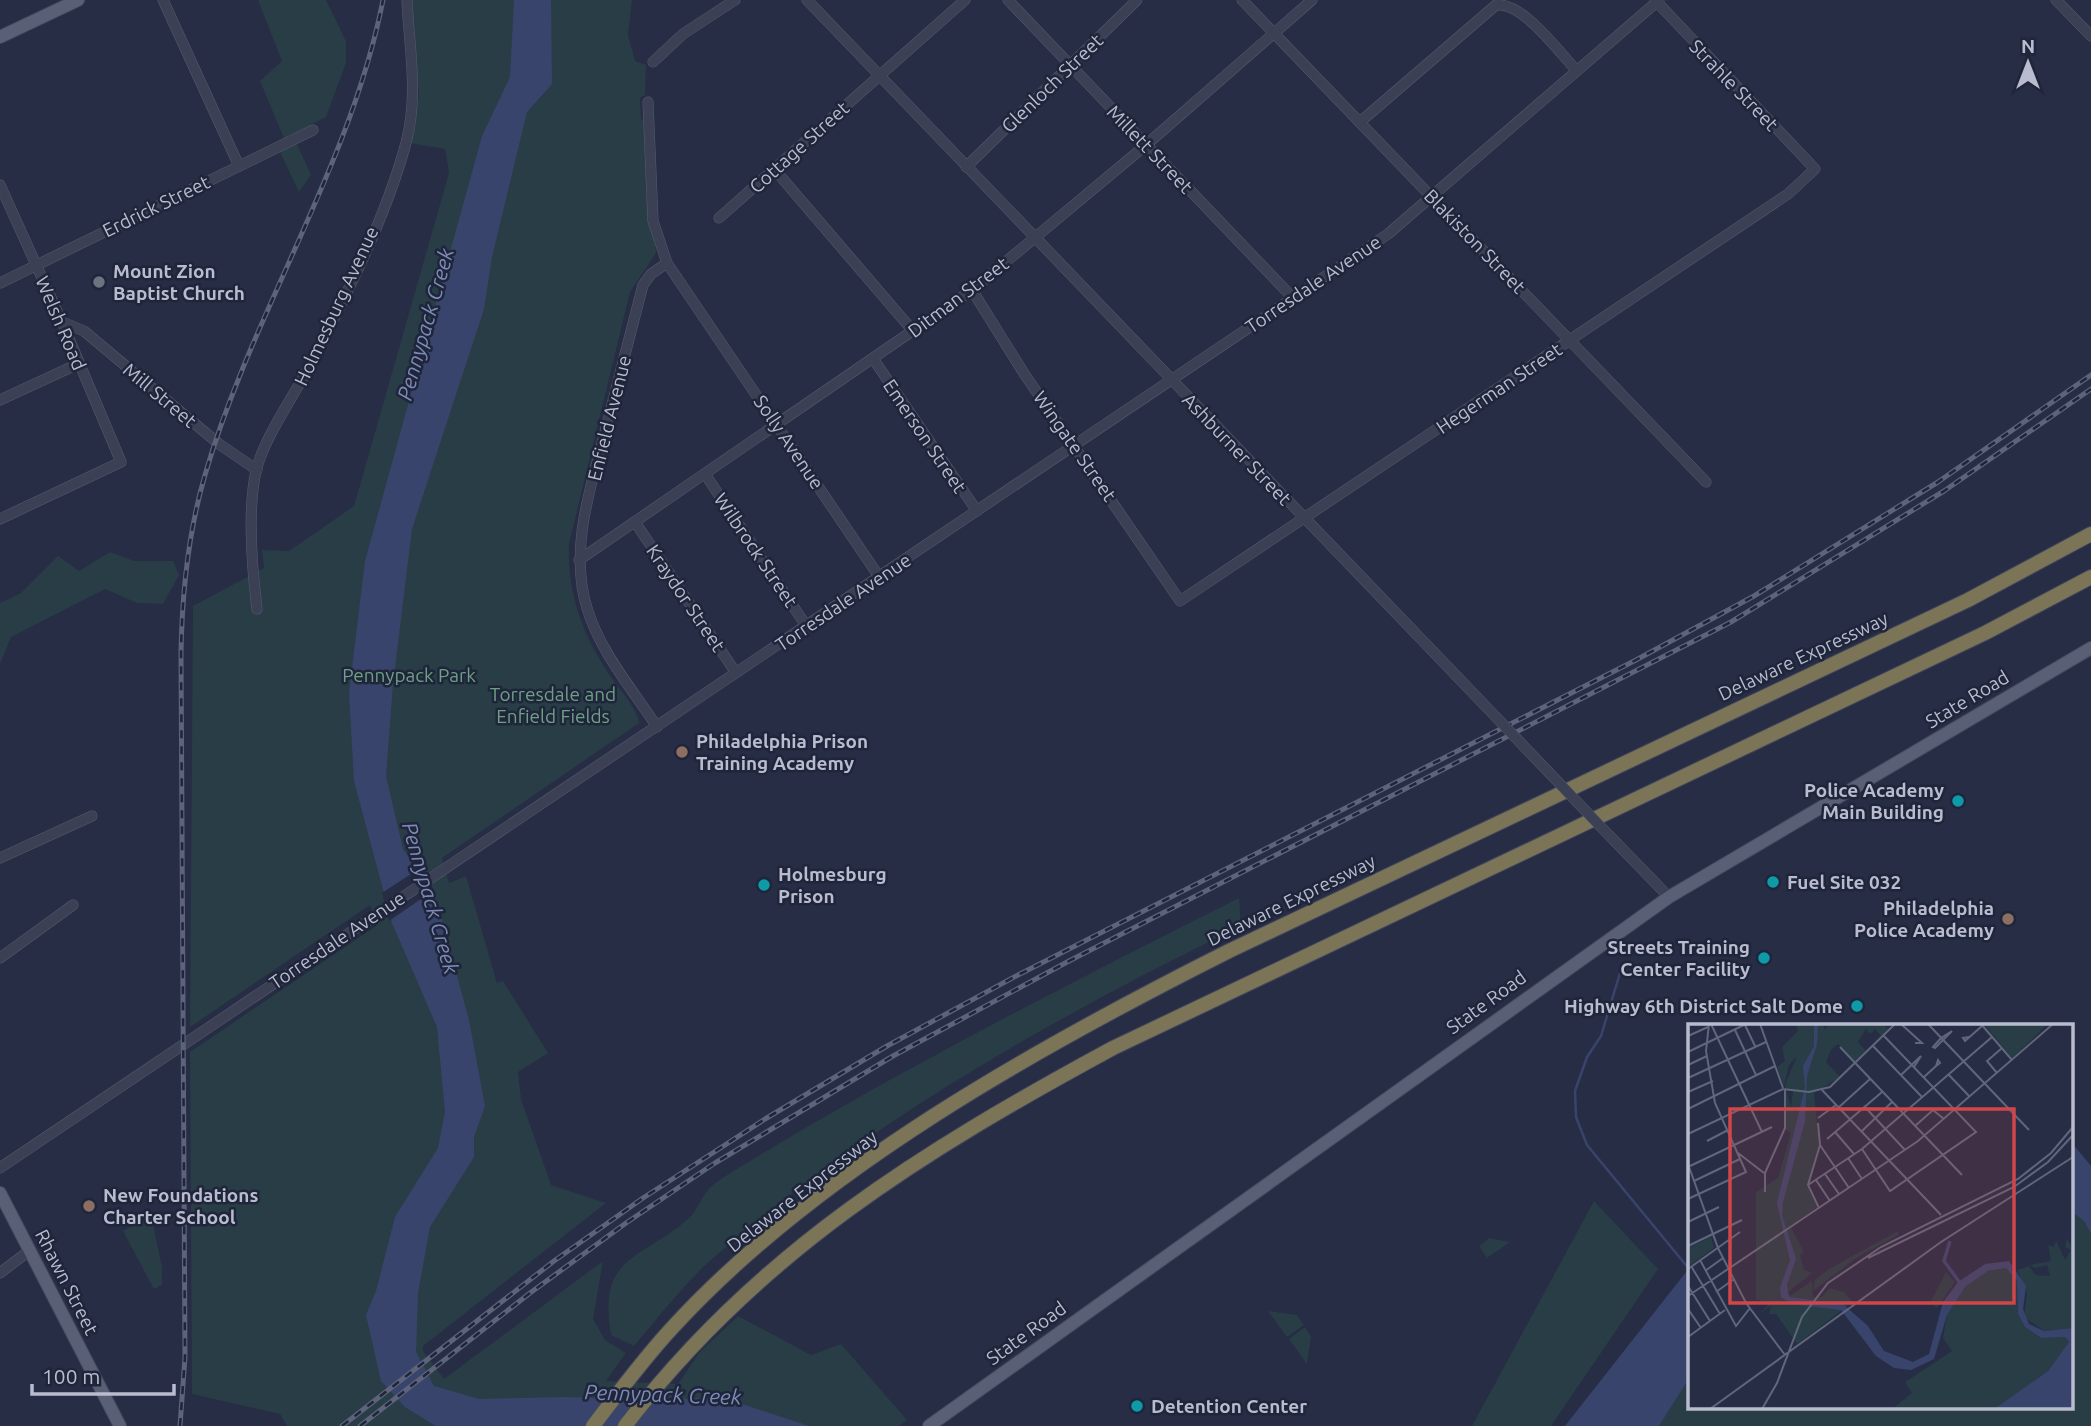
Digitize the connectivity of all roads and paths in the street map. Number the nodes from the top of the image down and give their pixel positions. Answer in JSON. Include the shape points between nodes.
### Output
{"nodes":[{"id":1,"x":78,"y":0,"type":"edge"},
{"id":2,"x":163,"y":0,"type":"edge"},
{"id":3,"x":407,"y":0,"type":"edge"},
{"id":4,"x":735,"y":0,"type":"edge"},
{"id":5,"x":807,"y":0,"type":"edge"},
{"id":6,"x":965,"y":0,"type":"edge"},
{"id":7,"x":1007,"y":0,"type":"edge"},
{"id":8,"x":1138,"y":0,"type":"edge"},
{"id":9,"x":1242,"y":0,"type":"edge"},
{"id":10,"x":1312,"y":0,"type":"edge"},
{"id":11,"x":2056,"y":0,"type":"edge"},
{"id":12,"x":1657,"y":1,"type":"edge"},
{"id":13,"x":1274,"y":33,"type":"junction"},
{"id":14,"x":2091,"y":36,"type":"edge"},
{"id":15,"x":0,"y":37,"type":"edge"},
{"id":16,"x":653,"y":62,"type":"dead end"},
{"id":17,"x":1070,"y":65,"type":"junction"},
{"id":18,"x":1577,"y":71,"type":"junction"},
{"id":19,"x":878,"y":74,"type":"junction"},
{"id":20,"x":648,"y":102,"type":"dead end"},
{"id":21,"x":1360,"y":122,"type":"junction"},
{"id":22,"x":313,"y":130,"type":"dead end"},
{"id":23,"x":1146,"y":145,"type":"junction"},
{"id":24,"x":239,"y":166,"type":"junction"},
{"id":25,"x":966,"y":167,"type":"junction"},
{"id":26,"x":1815,"y":169,"type":"joint"},
{"id":27,"x":775,"y":170,"type":"junction"},
{"id":28,"x":0,"y":185,"type":"edge"},
{"id":29,"x":1433,"y":196,"type":"junction"},
{"id":30,"x":719,"y":218,"type":"dead end"},
{"id":31,"x":1034,"y":238,"type":"junction"},
{"id":32,"x":667,"y":263,"type":"junction"},
{"id":33,"x":36,"y":265,"type":"junction"},
{"id":34,"x":0,"y":283,"type":"edge"},
{"id":35,"x":972,"y":290,"type":"junction"},
{"id":36,"x":1293,"y":298,"type":"junction"},
{"id":37,"x":62,"y":322,"type":"junction"},
{"id":38,"x":913,"y":331,"type":"junction"},
{"id":39,"x":1570,"y":341,"type":"junction"},
{"id":40,"x":874,"y":360,"type":"junction"},
{"id":41,"x":78,"y":364,"type":"junction"},
{"id":42,"x":1171,"y":380,"type":"junction"},
{"id":43,"x":0,"y":400,"type":"edge"},
{"id":44,"x":777,"y":425,"type":"junction"},
{"id":45,"x":1076,"y":445,"type":"junction"},
{"id":46,"x":257,"y":470,"type":"junction"},
{"id":47,"x":705,"y":474,"type":"junction"},
{"id":48,"x":1706,"y":482,"type":"dead end"},
{"id":49,"x":977,"y":512,"type":"junction"},
{"id":50,"x":0,"y":519,"type":"edge"},
{"id":51,"x":1304,"y":519,"type":"junction"},
{"id":52,"x":635,"y":522,"type":"junction"},
{"id":53,"x":2091,"y":534,"type":"edge"},
{"id":54,"x":579,"y":560,"type":"junction"},
{"id":55,"x":2091,"y":577,"type":"edge"},
{"id":56,"x":880,"y":578,"type":"junction"},
{"id":57,"x":1180,"y":600,"type":"joint"},
{"id":58,"x":257,"y":609,"type":"dead end"},
{"id":59,"x":807,"y":626,"type":"junction"},
{"id":60,"x":2091,"y":648,"type":"edge"},
{"id":61,"x":737,"y":673,"type":"junction"},
{"id":62,"x":657,"y":727,"type":"junction"},
{"id":63,"x":92,"y":816,"type":"dead end"},
{"id":64,"x":0,"y":858,"type":"edge"},
{"id":65,"x":1669,"y":897,"type":"junction"},
{"id":66,"x":72,"y":905,"type":"dead end"},
{"id":67,"x":0,"y":958,"type":"edge"},
{"id":68,"x":0,"y":1168,"type":"edge"},
{"id":69,"x":0,"y":1193,"type":"edge"},
{"id":70,"x":29,"y":1251,"type":"junction"},
{"id":71,"x":0,"y":1273,"type":"edge"},
{"id":72,"x":120,"y":1426,"type":"edge"},
{"id":73,"x":593,"y":1426,"type":"edge"},
{"id":74,"x":625,"y":1426,"type":"edge"},
{"id":75,"x":929,"y":1426,"type":"edge"}],
"edges":[{"from":1,"to":15,"type":"main road"},
{"from":2,"to":24,"type":"street"},
{"from":3,"to":46,"type":"street","name":"Holmesburg Avenue","via":[[413,90],[406,142],[333,320]]},
{"from":4,"to":16,"type":"street","via":[[683,34]]},
{"from":5,"to":19,"type":"street","name":"Ashburner Street"},
{"from":6,"to":19,"type":"street","name":"Cottage Street"},
{"from":7,"to":17,"type":"street","name":"Millett Street"},
{"from":8,"to":17,"type":"street","name":"Glenloch Street"},
{"from":9,"to":13,"type":"street","name":"Blakiston Street"},
{"from":10,"to":13,"type":"street","name":"Ditman Street"},
{"from":11,"to":14,"type":"street"},
{"from":12,"to":18,"type":"street","name":"Torresdale Avenue"},
{"from":12,"to":26,"type":"street","name":"Strahle Street"},
{"from":13,"to":21,"type":"street","name":"Blakiston Street"},
{"from":13,"to":23,"type":"street","name":"Ditman Street"},
{"from":17,"to":23,"type":"street","name":"Millett Street"},
{"from":17,"to":25,"type":"street","name":"Glenloch Street"},
{"from":18,"to":21,"type":"street","via":[[1515,8],[1503,4],[1489,9]]},
{"from":18,"to":29,"type":"street","name":"Torresdale Avenue"},
{"from":19,"to":25,"type":"street","name":"Ashburner Street"},
{"from":19,"to":27,"type":"street","name":"Cottage Street"},
{"from":20,"to":32,"type":"street","via":[[653,221]]},
{"from":21,"to":29,"type":"street","name":"Blakiston Street"},
{"from":22,"to":24,"type":"street","name":"Erdrick Street"},
{"from":23,"to":31,"type":"street","name":"Ditman Street"},
{"from":23,"to":36,"type":"street","name":"Millett Street"},
{"from":24,"to":33,"type":"street","name":"Erdrick Street"},
{"from":25,"to":31,"type":"street","name":"Ashburner Street"},
{"from":26,"to":39,"type":"street","name":"Hegerman Street","via":[[1788,194]]},
{"from":27,"to":30,"type":"street","name":"Cottage Street"},
{"from":27,"to":38,"type":"street"},
{"from":28,"to":33,"type":"street","name":"Welsh Road"},
{"from":29,"to":36,"type":"street","name":"Torresdale Avenue"},
{"from":29,"to":39,"type":"street","name":"Blakiston Street"},
{"from":31,"to":35,"type":"street","name":"Ditman Street"},
{"from":31,"to":42,"type":"street","name":"Ashburner Street"},
{"from":32,"to":44,"type":"street","name":"Solly Avenue"},
{"from":32,"to":54,"type":"street","name":"Enfield Avenue","via":[[643,285],[596,469]]},
{"from":33,"to":34,"type":"street","name":"Erdrick Street"},
{"from":33,"to":37,"type":"street","name":"Welsh Road"},
{"from":35,"to":38,"type":"street","name":"Ditman Street"},
{"from":35,"to":45,"type":"street","name":"Wingate Street"},
{"from":36,"to":42,"type":"street","name":"Torresdale Avenue"},
{"from":37,"to":41,"type":"street","name":"Welsh Road"},
{"from":37,"to":46,"type":"street","name":"Mill Street","via":[[84,331],[219,444]]},
{"from":38,"to":40,"type":"street","name":"Ditman Street"},
{"from":39,"to":48,"type":"street","name":"Blakiston Street"},
{"from":39,"to":51,"type":"street","name":"Hegerman Street"},
{"from":40,"to":44,"type":"street","name":"Ditman Street"},
{"from":40,"to":49,"type":"street","name":"Emerson Street"},
{"from":41,"to":43,"type":"street"},
{"from":41,"to":50,"type":"street","name":"Welsh Road","via":[[121,462]]},
{"from":42,"to":45,"type":"street","name":"Torresdale Avenue"},
{"from":42,"to":51,"type":"street","name":"Ashburner Street"},
{"from":44,"to":47,"type":"street","name":"Ditman Street"},
{"from":44,"to":56,"type":"street","name":"Solly Avenue"},
{"from":45,"to":49,"type":"street","name":"Torresdale Avenue"},
{"from":45,"to":57,"type":"street","name":"Wingate Street"},
{"from":46,"to":58,"type":"street","name":"Holmesburg Avenue","via":[[252,567]]},
{"from":47,"to":52,"type":"street","name":"Ditman Street"},
{"from":47,"to":59,"type":"street","name":"Wilbrock Street"},
{"from":49,"to":56,"type":"street","name":"Torresdale Avenue"},
{"from":51,"to":57,"type":"street","name":"Hegerman Street"},
{"from":51,"to":65,"type":"street","name":"Ashburner Street","bridge":true},
{"from":52,"to":54,"type":"street","name":"Ditman Street"},
{"from":52,"to":61,"type":"street","name":"Kraydor Street"},
{"from":53,"to":73,"type":"highway","name":"Delaware Expressway","via":[[1968,600],[1111,1010],[985,1085],[846,1178],[750,1252],[674,1326]]},
{"from":54,"to":62,"type":"street","name":"Enfield Avenue","via":[[582,591],[595,629]]},
{"from":55,"to":74,"type":"highway","via":[[1984,633],[1113,1048],[952,1138],[864,1196],[771,1269],[706,1329]]},
{"from":56,"to":59,"type":"street","name":"Torresdale Avenue"},
{"from":59,"to":61,"type":"street","name":"Torresdale Avenue"},
{"from":60,"to":65,"type":"main road","name":"State Road"},
{"from":61,"to":62,"type":"street","name":"Torresdale Avenue"},
{"from":62,"to":68,"type":"street","name":"Torresdale Avenue"},
{"from":63,"to":64,"type":"street"},
{"from":65,"to":75,"type":"main road","name":"State Road"},
{"from":66,"to":67,"type":"street"},
{"from":69,"to":70,"type":"main road","name":"Rhawn Street"},
{"from":70,"to":71,"type":"street"},
{"from":70,"to":72,"type":"main road","name":"Rhawn Street"}]}
